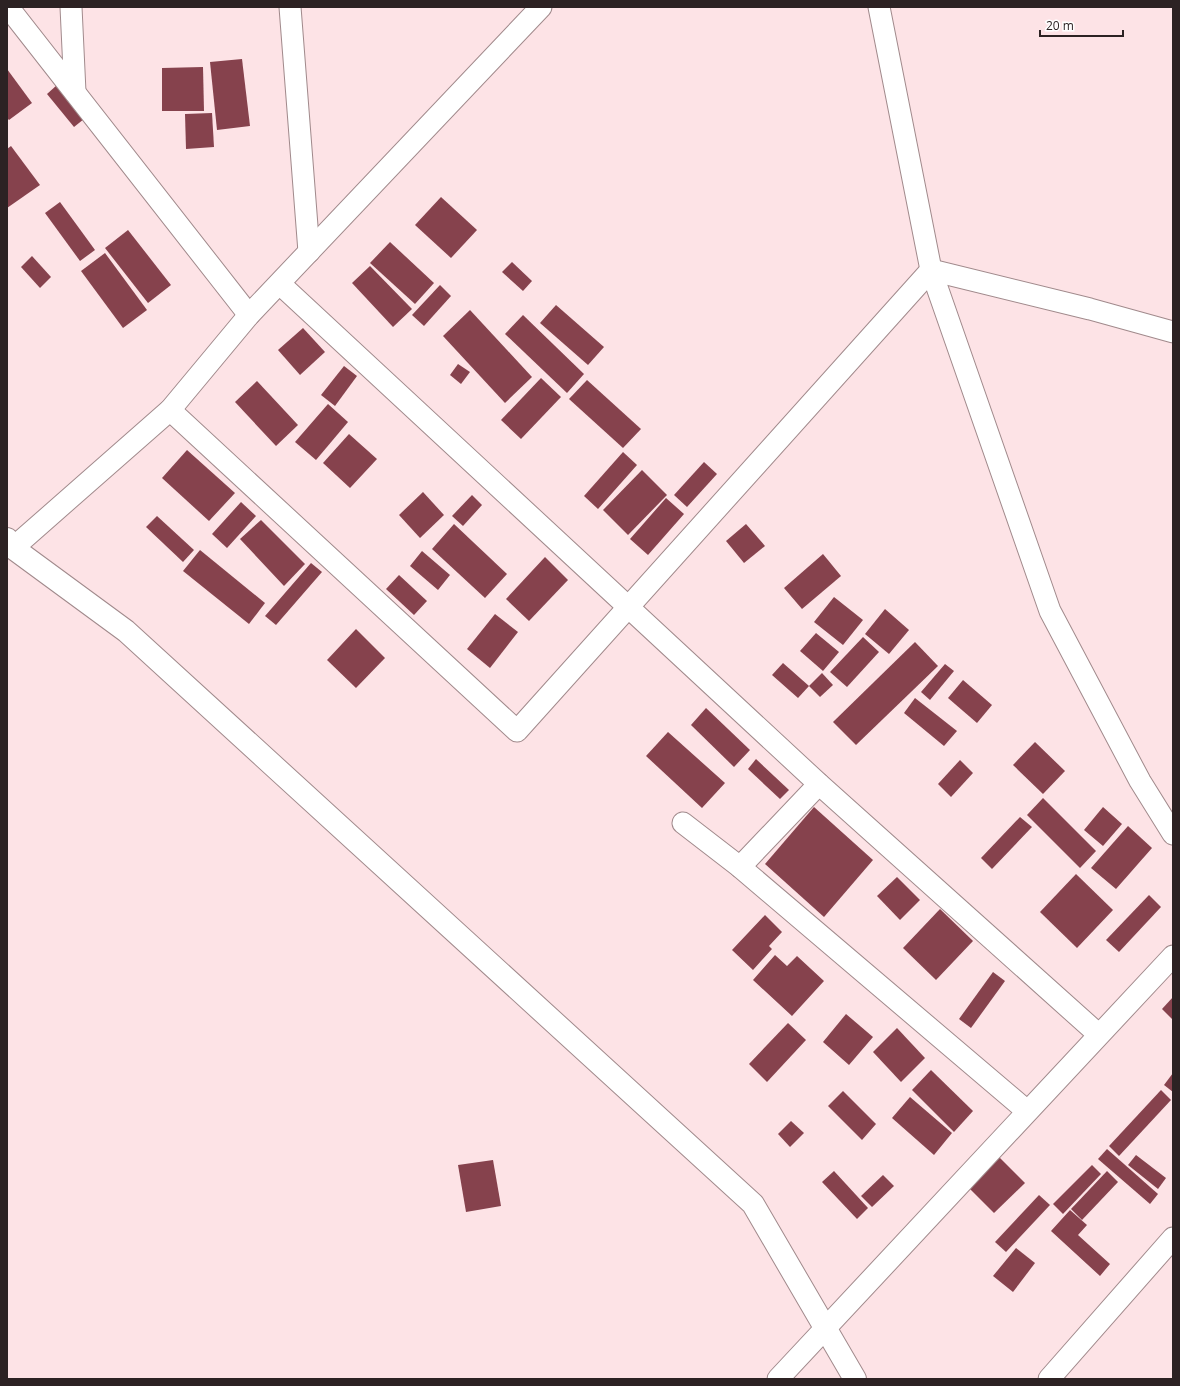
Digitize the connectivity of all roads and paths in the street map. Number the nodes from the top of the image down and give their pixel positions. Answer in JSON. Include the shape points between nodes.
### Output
{"nodes":[{"id":1,"x":8,"y":7,"type":"edge"},
{"id":2,"x":71,"y":7,"type":"edge"},
{"id":3,"x":290,"y":7,"type":"edge"},
{"id":4,"x":879,"y":7,"type":"edge"},
{"id":5,"x":532,"y":12,"type":"edge"},
{"id":6,"x":75,"y":92,"type":"junction"},
{"id":7,"x":309,"y":252,"type":"junction"},
{"id":8,"x":931,"y":270,"type":"junction"},
{"id":9,"x":280,"y":284,"type":"junction"},
{"id":10,"x":249,"y":315,"type":"junction"},
{"id":11,"x":1173,"y":332,"type":"edge"},
{"id":12,"x":170,"y":410,"type":"junction"},
{"id":13,"x":9,"y":546,"type":"edge"},
{"id":14,"x":628,"y":607,"type":"junction"},
{"id":15,"x":819,"y":784,"type":"junction"},
{"id":16,"x":683,"y":823,"type":"dead end"},
{"id":17,"x":1173,"y":834,"type":"edge"},
{"id":18,"x":740,"y":868,"type":"junction"},
{"id":19,"x":1173,"y":956,"type":"edge"},
{"id":20,"x":1098,"y":1034,"type":"junction"},
{"id":21,"x":1027,"y":1111,"type":"junction"},
{"id":22,"x":1173,"y":1238,"type":"edge"},
{"id":23,"x":825,"y":1328,"type":"junction"},
{"id":24,"x":778,"y":1379,"type":"edge"},
{"id":25,"x":855,"y":1379,"type":"edge"},
{"id":26,"x":1049,"y":1379,"type":"edge"}],
"edges":[{"from":1,"to":6,"type":"street"},
{"from":2,"to":6,"type":"street"},
{"from":3,"to":7,"type":"street"},
{"from":4,"to":8,"type":"street"},
{"from":5,"to":7,"type":"street"},
{"from":6,"to":10,"type":"street"},
{"from":7,"to":9,"type":"street"},
{"from":8,"to":11,"type":"street"},
{"from":8,"to":14,"type":"street"},
{"from":8,"to":17,"type":"street","via":[[1050,611],[1140,781]]},
{"from":9,"to":10,"type":"street"},
{"from":9,"to":14,"type":"street"},
{"from":10,"to":12,"type":"street"},
{"from":12,"to":13,"type":"street"},
{"from":12,"to":14,"type":"street","via":[[517,731]]},
{"from":13,"to":23,"type":"street","via":[[126,631],[753,1204]]},
{"from":14,"to":15,"type":"street"},
{"from":15,"to":18,"type":"street"},
{"from":15,"to":20,"type":"street"},
{"from":16,"to":18,"type":"street"},
{"from":18,"to":21,"type":"street"},
{"from":19,"to":20,"type":"street"},
{"from":20,"to":21,"type":"street"},
{"from":21,"to":23,"type":"street"},
{"from":22,"to":26,"type":"street"},
{"from":23,"to":24,"type":"street"},
{"from":23,"to":25,"type":"street"}]}
